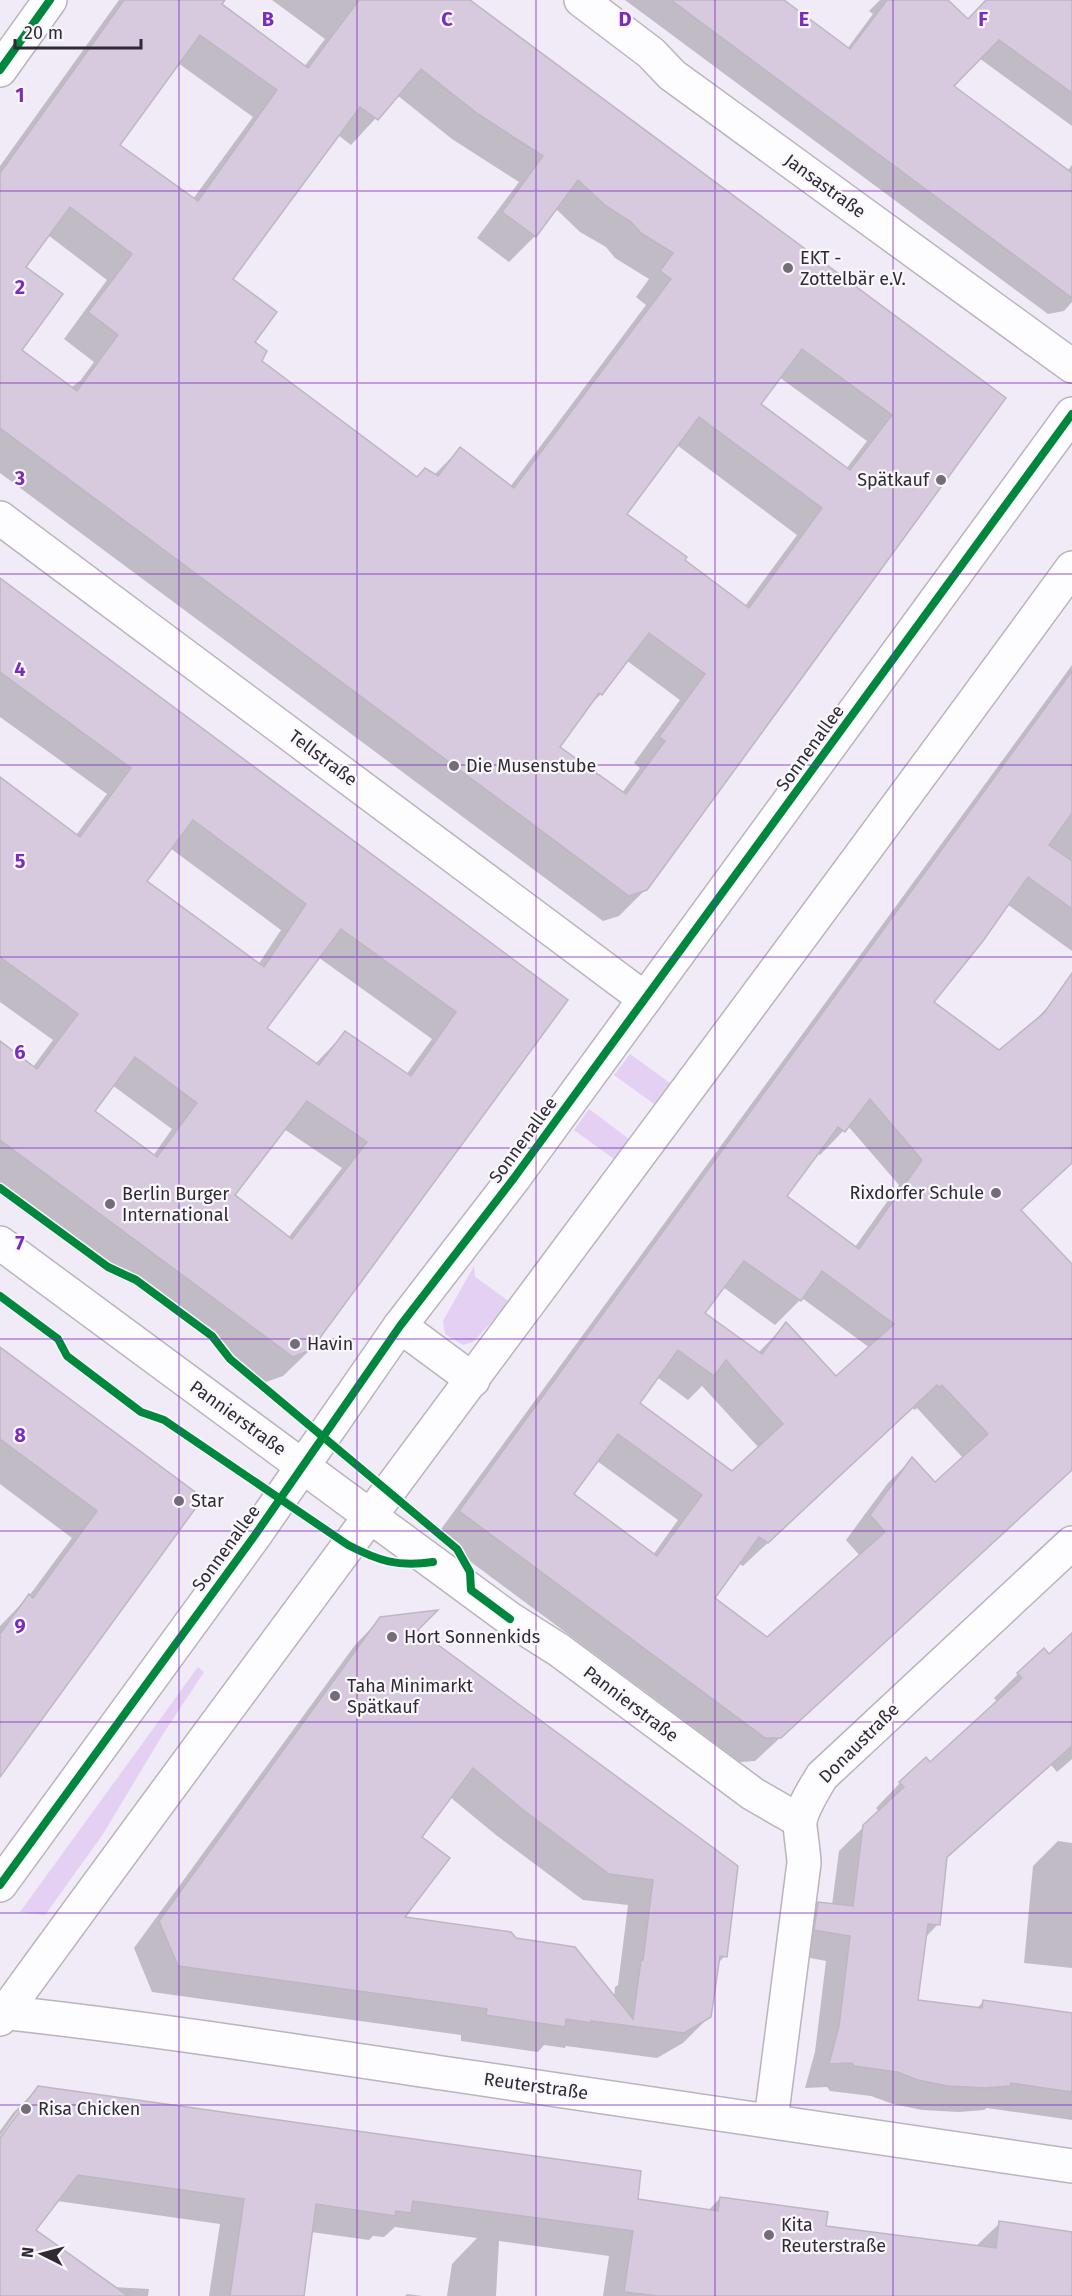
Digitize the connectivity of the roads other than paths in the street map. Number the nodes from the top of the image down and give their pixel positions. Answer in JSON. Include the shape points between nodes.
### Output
{"nodes":[{"id":1,"x":50,"y":0,"type":"edge"},
{"id":2,"x":581,"y":0,"type":"edge"},
{"id":3,"x":0,"y":70,"type":"edge"},
{"id":4,"x":1072,"y":366,"type":"edge"},
{"id":5,"x":1072,"y":414,"type":"edge"},
{"id":6,"x":0,"y":518,"type":"edge"},
{"id":7,"x":1072,"y":568,"type":"edge"},
{"id":8,"x":645,"y":999,"type":"junction"},
{"id":9,"x":0,"y":1243,"type":"edge"},
{"id":10,"x":400,"y":1326,"type":"junction"},
{"id":11,"x":473,"y":1380,"type":"junction"},
{"id":12,"x":302,"y":1466,"type":"junction"},
{"id":13,"x":370,"y":1516,"type":"junction"},
{"id":14,"x":1072,"y":1543,"type":"edge"},
{"id":15,"x":800,"y":1821,"type":"junction"},
{"id":16,"x":0,"y":1885,"type":"edge"},
{"id":17,"x":2,"y":2015,"type":"edge"},
{"id":18,"x":771,"y":2120,"type":"junction"},
{"id":19,"x":1072,"y":2166,"type":"edge"}],
"edges":[{"from":1,"to":3,"type":"street"},
{"from":2,"to":4,"type":"street","name":"Jansastraße","via":[[651,53],[672,75]]},
{"from":5,"to":8,"type":"street","name":"Sonnenallee"},
{"from":6,"to":8,"type":"street","name":"Tellstraße"},
{"from":7,"to":11,"type":"street"},
{"from":8,"to":10,"type":"street","name":"Sonnenallee"},
{"from":9,"to":12,"type":"street","name":"Pannierstraße"},
{"from":10,"to":11,"type":"street"},
{"from":10,"to":12,"type":"street","name":"Sonnenallee"},
{"from":11,"to":13,"type":"street"},
{"from":12,"to":13,"type":"street","name":"Pannierstraße"},
{"from":12,"to":16,"type":"street","name":"Sonnenallee"},
{"from":13,"to":15,"type":"street","name":"Pannierstraße","via":[[753,1794]]},
{"from":13,"to":17,"type":"street"},
{"from":14,"to":15,"type":"street","name":"Donaustraße","via":[[822,1776]]},
{"from":15,"to":18,"type":"street","via":[[804,1863]]},
{"from":17,"to":18,"type":"street","name":"Reuterstraße","via":[[141,2030]]},
{"from":18,"to":19,"type":"street","name":"Reuterstraße"}]}
